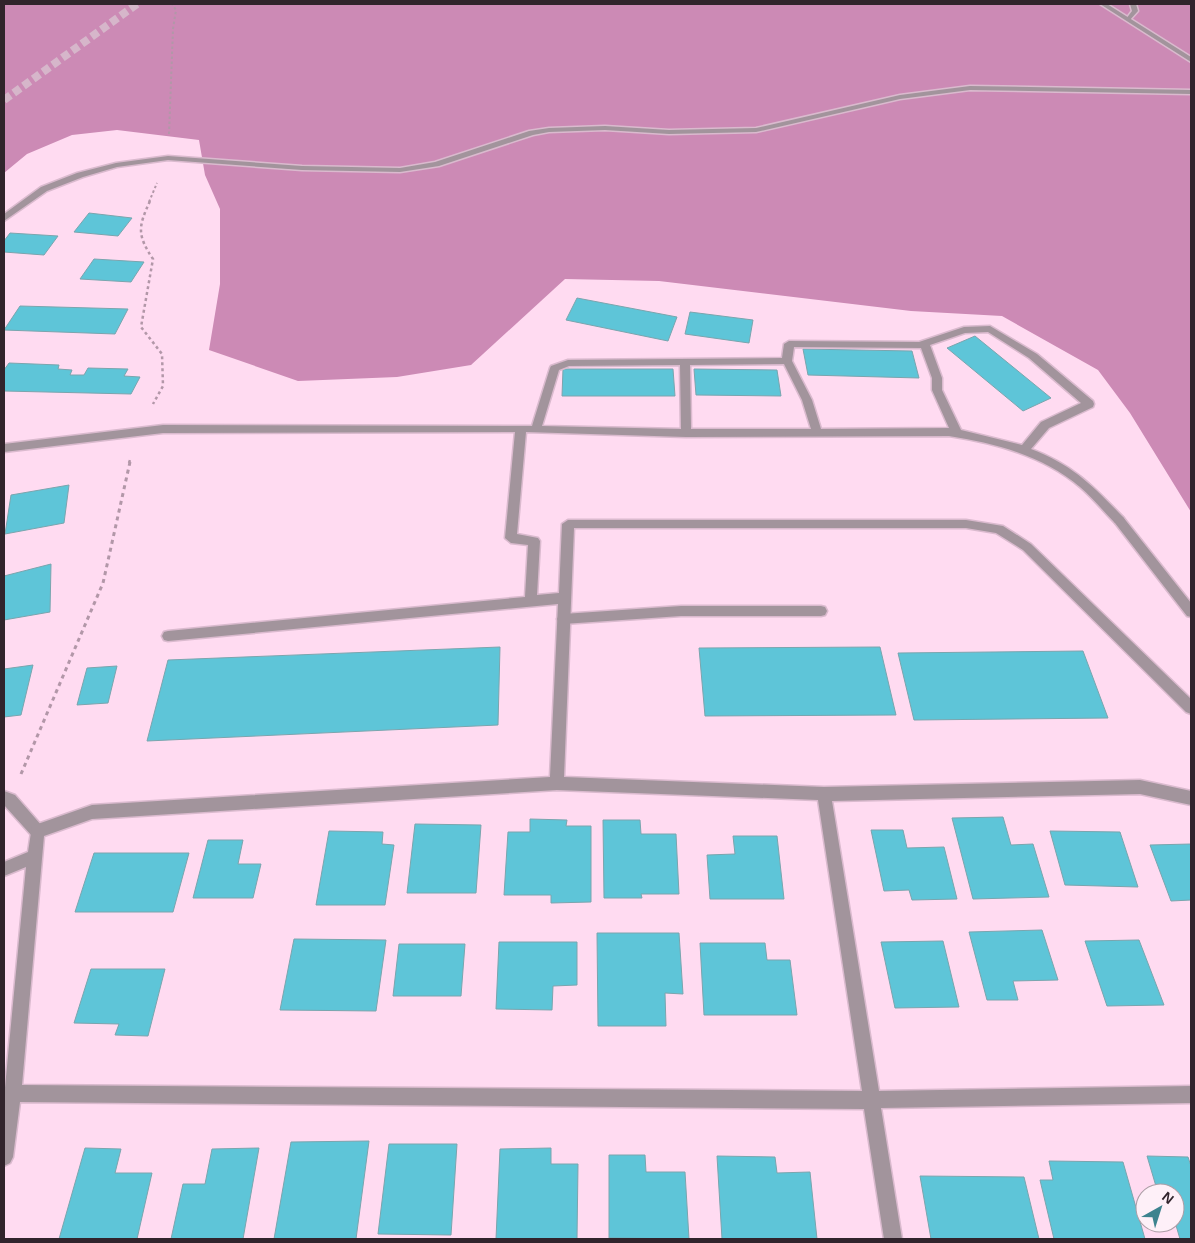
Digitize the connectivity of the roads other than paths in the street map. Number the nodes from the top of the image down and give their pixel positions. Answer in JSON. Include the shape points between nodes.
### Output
{"nodes":[{"id":1,"x":1103,"y":4,"type":"edge"},
{"id":2,"x":1133,"y":4,"type":"edge"},
{"id":3,"x":1129,"y":19,"type":"junction"},
{"id":4,"x":1191,"y":60,"type":"edge"},
{"id":5,"x":1191,"y":92,"type":"edge"},
{"id":6,"x":4,"y":218,"type":"edge"},
{"id":7,"x":925,"y":344,"type":"junction"},
{"id":8,"x":787,"y":361,"type":"junction"},
{"id":9,"x":685,"y":363,"type":"junction"},
{"id":10,"x":521,"y":428,"type":"junction"},
{"id":11,"x":536,"y":430,"type":"junction"},
{"id":12,"x":816,"y":432,"type":"junction"},
{"id":13,"x":686,"y":433,"type":"junction"},
{"id":14,"x":957,"y":433,"type":"junction"},
{"id":15,"x":4,"y":448,"type":"edge"},
{"id":16,"x":1024,"y":450,"type":"junction"},
{"id":17,"x":564,"y":598,"type":"junction"},
{"id":18,"x":531,"y":601,"type":"junction"},
{"id":19,"x":821,"y":611,"type":"dead end"},
{"id":20,"x":1191,"y":612,"type":"edge"},
{"id":21,"x":564,"y":619,"type":"junction"},
{"id":22,"x":168,"y":636,"type":"dead end"},
{"id":23,"x":1191,"y":708,"type":"edge"},
{"id":24,"x":557,"y":783,"type":"junction"},
{"id":25,"x":824,"y":794,"type":"junction"},
{"id":26,"x":1191,"y":798,"type":"edge"},
{"id":27,"x":7,"y":799,"type":"edge"},
{"id":28,"x":37,"y":831,"type":"junction"},
{"id":29,"x":35,"y":856,"type":"junction"},
{"id":30,"x":4,"y":869,"type":"edge"},
{"id":31,"x":13,"y":1093,"type":"junction"},
{"id":32,"x":1191,"y":1095,"type":"edge"},
{"id":33,"x":871,"y":1100,"type":"junction"},
{"id":34,"x":4,"y":1157,"type":"edge"},
{"id":35,"x":893,"y":1239,"type":"edge"}],
"edges":[{"from":1,"to":3,"type":"street"},
{"from":2,"to":3,"type":"street","via":[[1135,12]]},
{"from":3,"to":4,"type":"street"},
{"from":5,"to":6,"type":"street","via":[[944,90],[756,130],[550,130],[436,164],[400,170],[312,169],[168,158],[116,165],[71,178],[29,198]]},
{"from":7,"to":8,"type":"street","via":[[790,344]]},
{"from":7,"to":14,"type":"street","via":[[937,378],[937,390]]},
{"from":7,"to":16,"type":"street","via":[[964,330],[990,329],[1033,356],[1088,404],[1044,425]]},
{"from":8,"to":9,"type":"street"},
{"from":8,"to":12,"type":"street","via":[[808,400]]},
{"from":9,"to":11,"type":"street","via":[[568,363],[555,368]]},
{"from":9,"to":13,"type":"street"},
{"from":10,"to":11,"type":"street"},
{"from":10,"to":15,"type":"street","via":[[163,429]]},
{"from":10,"to":18,"type":"street","via":[[511,538],[534,541]]},
{"from":11,"to":13,"type":"street"},
{"from":12,"to":13,"type":"street"},
{"from":12,"to":14,"type":"street"},
{"from":14,"to":16,"type":"street","via":[[982,436]]},
{"from":16,"to":20,"type":"street","via":[[1079,480],[1119,520]]},
{"from":17,"to":18,"type":"street"},
{"from":17,"to":21,"type":"street"},
{"from":17,"to":23,"type":"street","via":[[568,524],[966,524],[999,530],[1027,547]]},
{"from":18,"to":22,"type":"street"},
{"from":19,"to":21,"type":"street","via":[[681,611]]},
{"from":21,"to":24,"type":"street"},
{"from":24,"to":25,"type":"street"},
{"from":24,"to":28,"type":"street","via":[[92,812]]},
{"from":25,"to":26,"type":"street","via":[[1140,787]]},
{"from":25,"to":33,"type":"street"},
{"from":27,"to":28,"type":"street"},
{"from":28,"to":29,"type":"street"},
{"from":29,"to":30,"type":"street"},
{"from":29,"to":31,"type":"street"},
{"from":31,"to":33,"type":"street"},
{"from":31,"to":34,"type":"street"},
{"from":32,"to":33,"type":"street"},
{"from":33,"to":35,"type":"street"}]}
